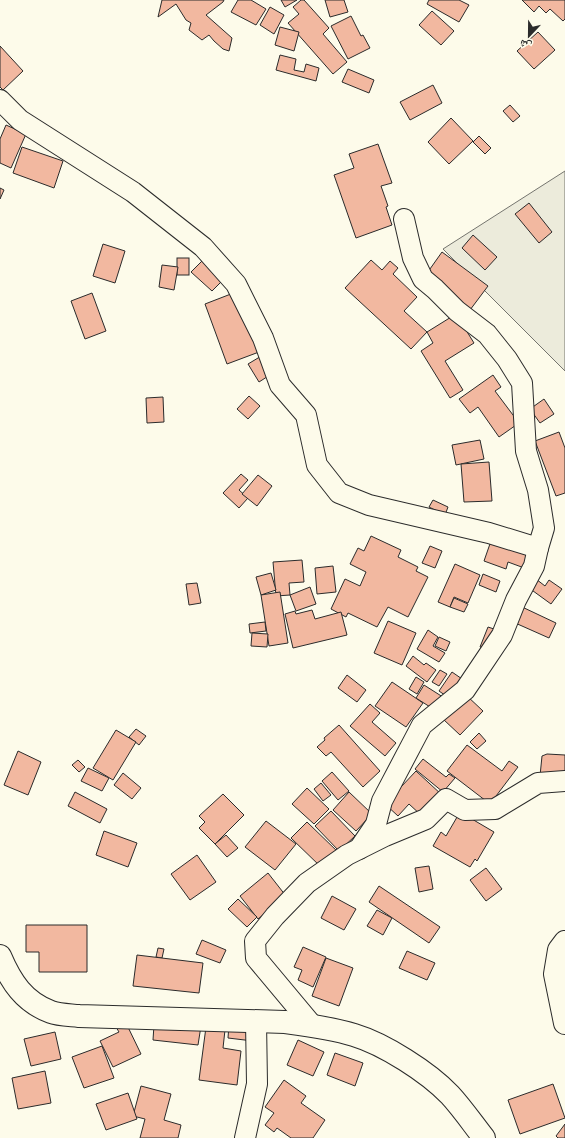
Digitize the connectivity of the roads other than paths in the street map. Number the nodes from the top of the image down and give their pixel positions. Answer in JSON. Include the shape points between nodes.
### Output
{"nodes":[{"id":1,"x":0,"y":100,"type":"edge"},
{"id":2,"x":404,"y":219,"type":"dead end"},
{"id":3,"x":538,"y":548,"type":"junction"},
{"id":4,"x":565,"y":781,"type":"edge"},
{"id":5,"x":359,"y":849,"type":"junction"},
{"id":6,"x":565,"y":942,"type":"edge"},
{"id":7,"x":0,"y":956,"type":"edge"},
{"id":8,"x":256,"y":1021,"type":"junction"},
{"id":9,"x":565,"y":1023,"type":"edge"},
{"id":10,"x":312,"y":1025,"type":"junction"},
{"id":11,"x":244,"y":1138,"type":"edge"},
{"id":12,"x":484,"y":1138,"type":"edge"}],
"edges":[{"from":1,"to":3,"type":"street","via":[[20,120],[133,192],[203,247],[236,284],[263,338],[280,385],[306,416],[317,465],[339,493],[369,506],[489,533]]},
{"from":2,"to":3,"type":"street","via":[[413,258],[423,278],[457,311],[487,334],[522,383],[526,451],[538,490],[544,528]]},
{"from":3,"to":5,"type":"street","via":[[534,566],[516,600],[502,635],[465,690],[422,725],[382,801],[376,824]]},
{"from":4,"to":5,"type":"street","via":[[538,783],[495,809],[465,810],[446,799],[426,819]]},
{"from":5,"to":10,"type":"street","via":[[307,883],[255,941],[256,958]]},
{"from":6,"to":9,"type":"main road","via":[[559,950],[555,974]]},
{"from":7,"to":8,"type":"main road","via":[[14,984],[29,1001],[52,1012],[79,1016]]},
{"from":8,"to":10,"type":"main road"},
{"from":8,"to":11,"type":"street","via":[[257,1084]]},
{"from":10,"to":12,"type":"main road","via":[[354,1035],[388,1050],[428,1075],[450,1095]]}]}
